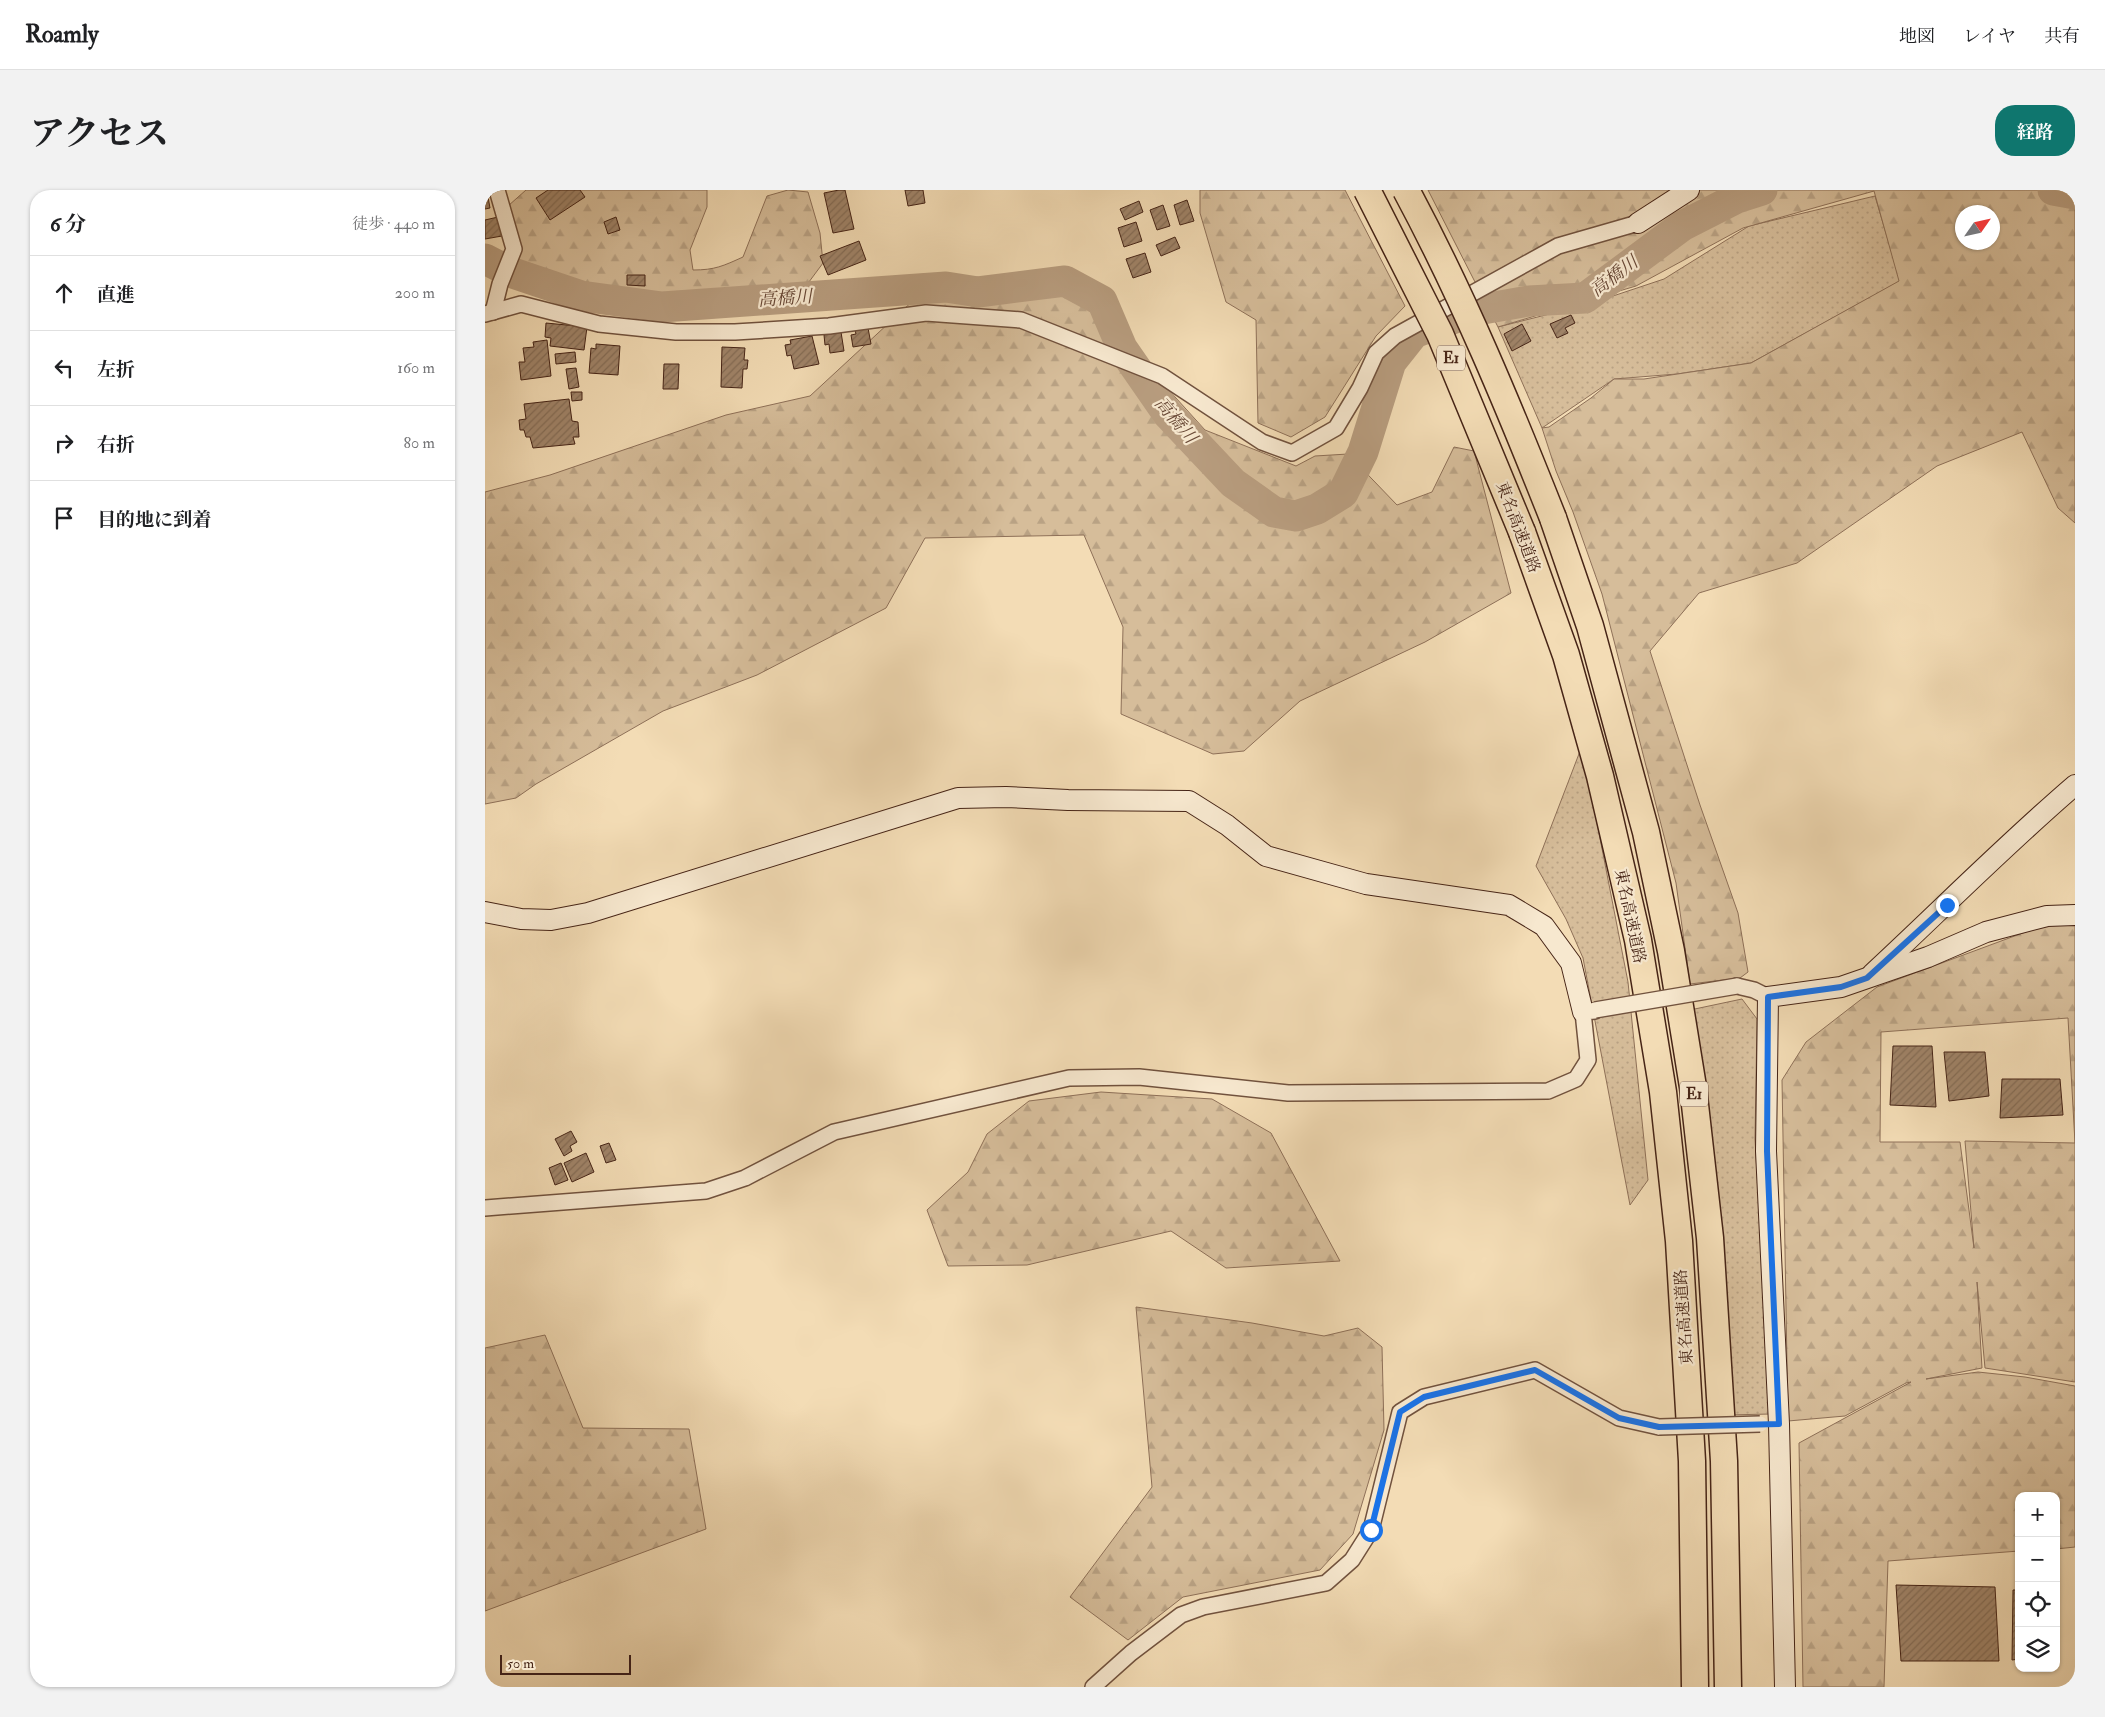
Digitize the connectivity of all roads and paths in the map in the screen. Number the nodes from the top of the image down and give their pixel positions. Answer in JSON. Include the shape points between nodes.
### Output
{"nodes":[{"id":1,"x":497,"y":190,"type":"edge"},
{"id":2,"x":1367,"y":190,"type":"edge"},
{"id":3,"x":1406,"y":190,"type":"edge"},
{"id":4,"x":1689,"y":190,"type":"edge"},
{"id":5,"x":1638,"y":223,"type":"joint"},
{"id":6,"x":489,"y":313,"type":"edge"},
{"id":7,"x":2075,"y":785,"type":"edge"},
{"id":8,"x":485,"y":912,"type":"edge"},
{"id":9,"x":2075,"y":915,"type":"edge"},
{"id":10,"x":1867,"y":978,"type":"junction"},
{"id":11,"x":1768,"y":997,"type":"junction"},
{"id":12,"x":1589,"y":1011,"type":"junction"},
{"id":13,"x":485,"y":1208,"type":"edge"},
{"id":14,"x":1769,"y":1424,"type":"junction"},
{"id":15,"x":1093,"y":1687,"type":"edge"},
{"id":16,"x":1695,"y":1687,"type":"edge"},
{"id":17,"x":1728,"y":1687,"type":"edge"},
{"id":18,"x":1785,"y":1687,"type":"edge"}],
"edges":[{"from":1,"to":6,"type":"street","via":[[514,249]]},
{"from":2,"to":16,"type":"highway","name":"東名高速道路","number":"E1","bridge":true,"via":[[1440,334],[1522,532],[1566,655],[1600,776],[1638,940],[1663,1092],[1679,1240],[1692,1461]]},
{"from":3,"to":17,"type":"highway","name":"東名高速道路","number":"E1","bridge":true,"via":[[1471,320],[1553,518],[1590,626],[1646,832],[1671,952],[1693,1087],[1710,1238],[1724,1461]]},
{"from":4,"to":5,"type":"street"},
{"from":5,"to":6,"type":"street","via":[[1558,246],[1395,336],[1376,353],[1336,428],[1292,453],[1262,442],[1162,376],[1021,320],[926,312],[829,326],[676,332],[599,324],[521,304]]},
{"from":7,"to":10,"type":"street","via":[[2020,832]]},
{"from":8,"to":12,"type":"street","via":[[521,919],[551,920],[588,913],[958,798],[1189,801],[1227,825],[1266,856],[1366,884],[1509,905],[1544,926],[1571,963]]},
{"from":9,"to":10,"type":"street","via":[[2047,916],[1986,932]]},
{"from":10,"to":11,"type":"street","via":[[1841,987]]},
{"from":11,"to":12,"type":"street","bridge":true,"via":[[1737,986]]},
{"from":11,"to":14,"type":"street"},
{"from":12,"to":13,"type":"street","via":[[1587,1060],[1576,1079],[1548,1091],[1288,1093],[1139,1077],[1069,1078],[834,1132],[745,1178],[706,1191]]},
{"from":14,"to":15,"type":"street","bridge":true,"via":[[1659,1427],[1619,1418],[1535,1370],[1424,1397],[1400,1412],[1371,1530],[1352,1560],[1326,1583],[1203,1607],[1181,1615]]},
{"from":14,"to":18,"type":"street"}]}
